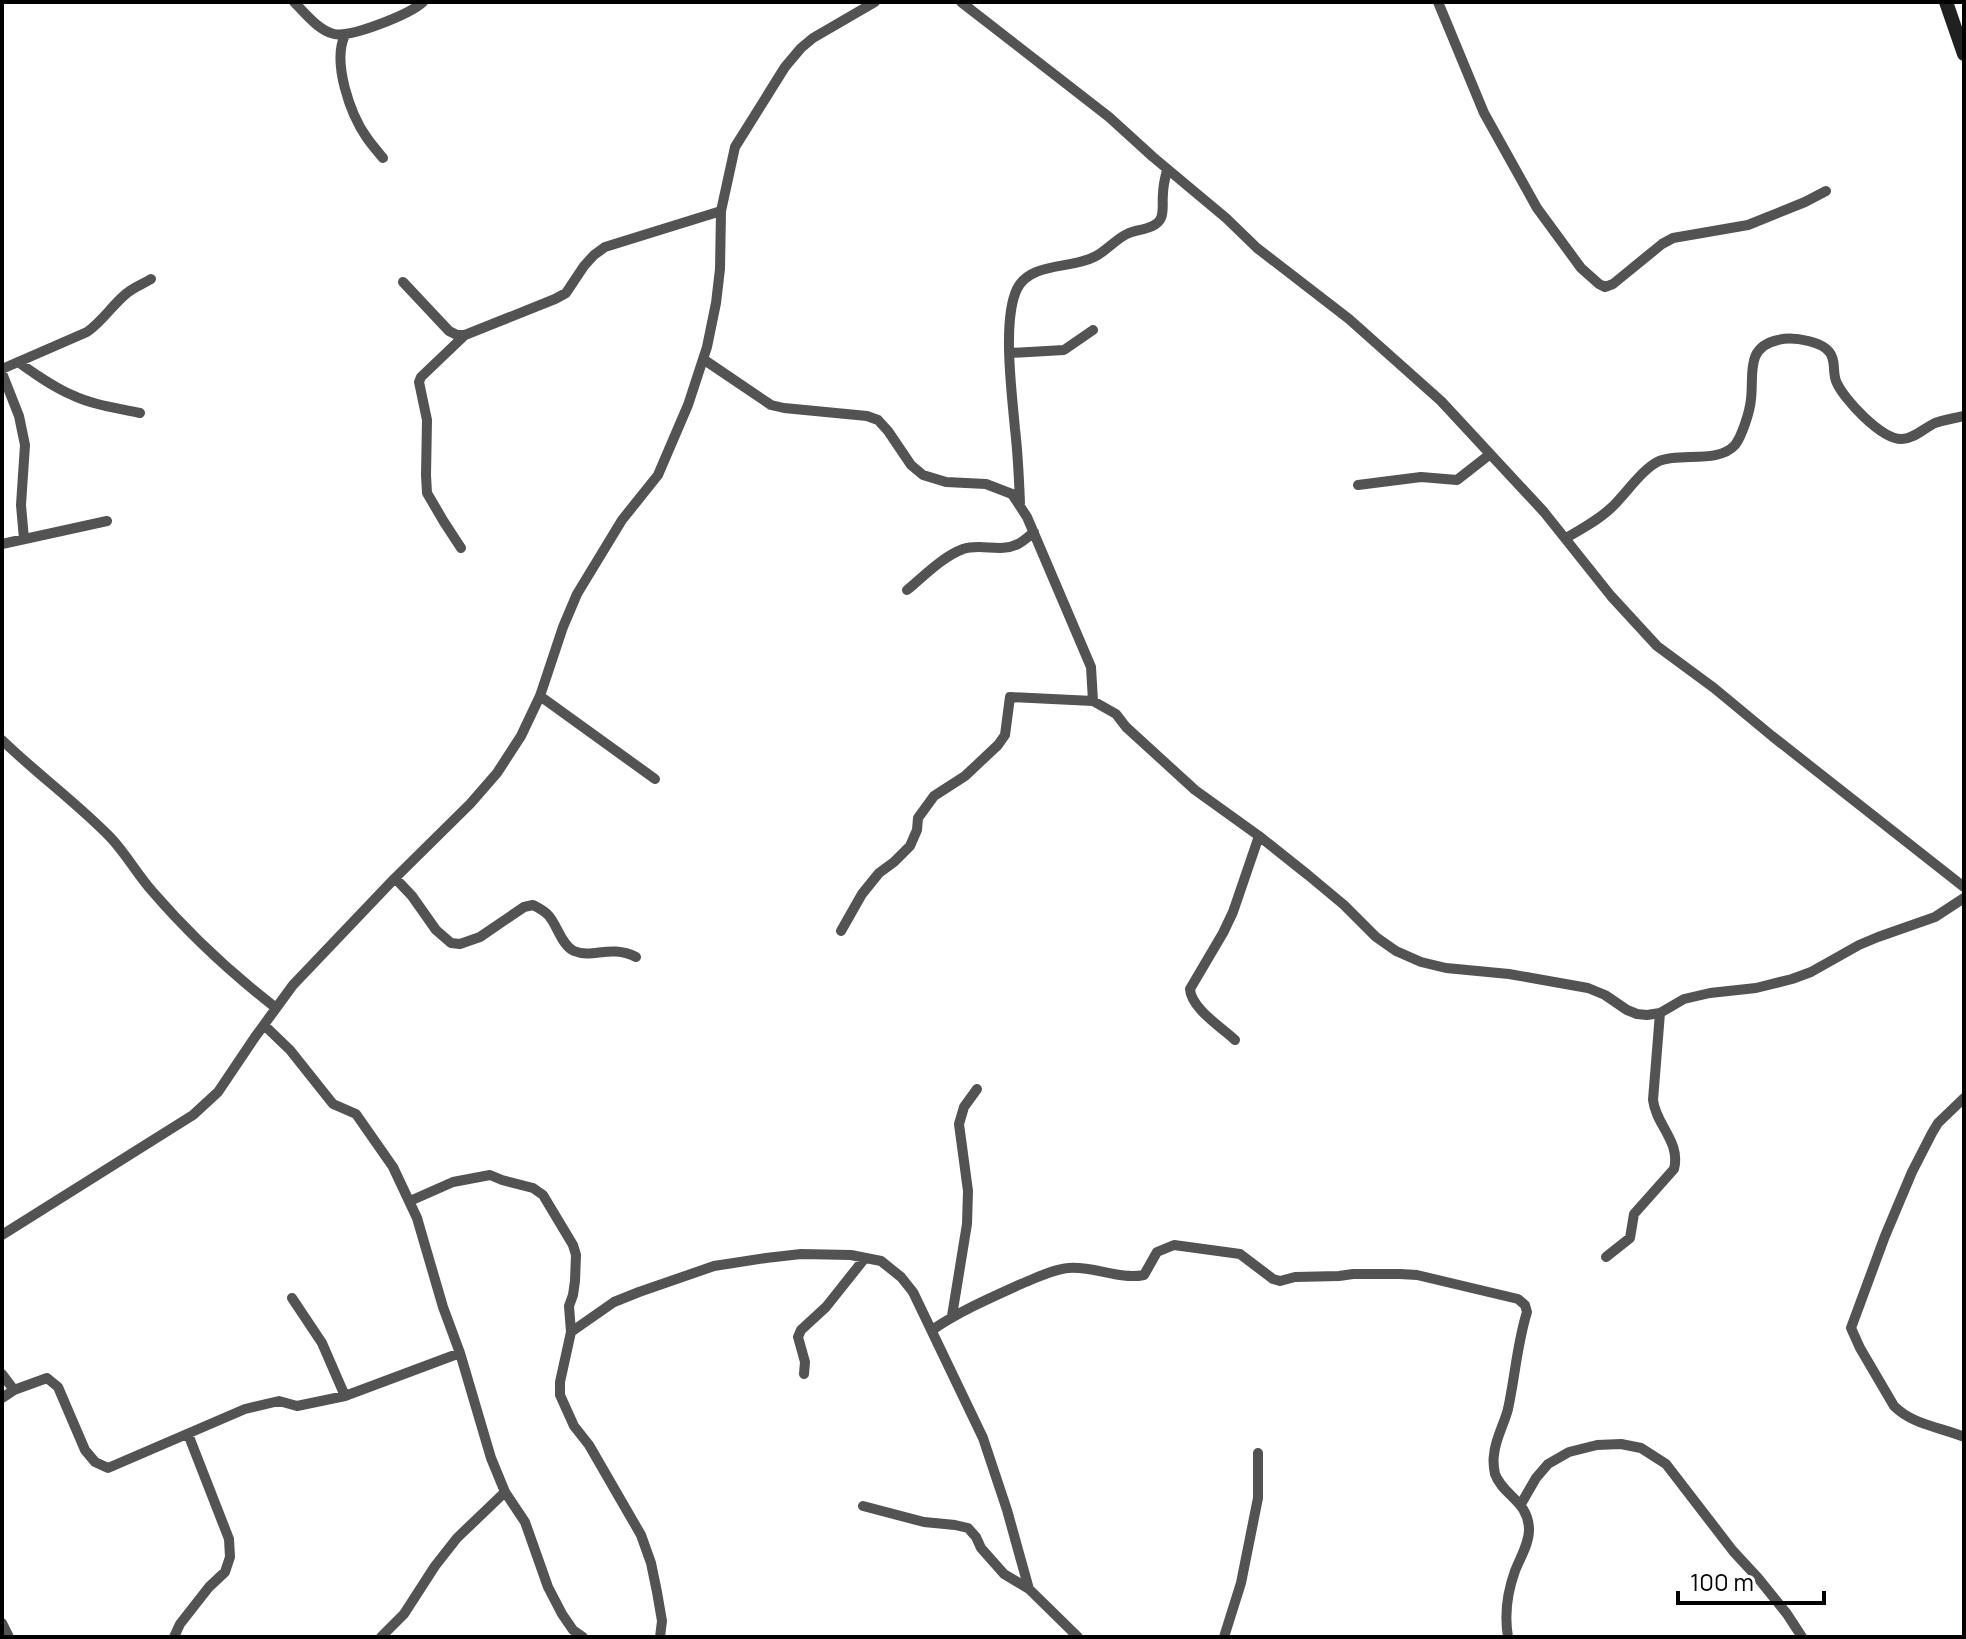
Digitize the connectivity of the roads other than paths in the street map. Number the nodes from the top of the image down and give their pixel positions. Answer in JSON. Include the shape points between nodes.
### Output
{"nodes":[{"id":1,"x":294,"y":2,"type":"edge"},
{"id":2,"x":423,"y":2,"type":"edge"},
{"id":3,"x":875,"y":2,"type":"edge"},
{"id":4,"x":961,"y":2,"type":"edge"},
{"id":5,"x":1438,"y":2,"type":"edge"},
{"id":6,"x":1946,"y":2,"type":"edge"},
{"id":7,"x":345,"y":35,"type":"junction"},
{"id":8,"x":1964,"y":54,"type":"edge"},
{"id":9,"x":383,"y":158,"type":"dead end"},
{"id":10,"x":1167,"y":170,"type":"junction"},
{"id":11,"x":1826,"y":191,"type":"dead end"},
{"id":12,"x":721,"y":211,"type":"junction"},
{"id":13,"x":151,"y":279,"type":"dead end"},
{"id":14,"x":403,"y":282,"type":"dead end"},
{"id":15,"x":1093,"y":330,"type":"dead end"},
{"id":16,"x":465,"y":335,"type":"junction"},
{"id":17,"x":1010,"y":353,"type":"junction"},
{"id":18,"x":703,"y":359,"type":"junction"},
{"id":19,"x":18,"y":362,"type":"junction"},
{"id":20,"x":2,"y":371,"type":"edge"},
{"id":21,"x":140,"y":413,"type":"dead end"},
{"id":22,"x":1964,"y":416,"type":"edge"},
{"id":23,"x":1489,"y":455,"type":"junction"},
{"id":24,"x":1358,"y":485,"type":"dead end"},
{"id":25,"x":1020,"y":503,"type":"junction"},
{"id":26,"x":107,"y":521,"type":"dead end"},
{"id":27,"x":1034,"y":532,"type":"junction"},
{"id":28,"x":1566,"y":538,"type":"junction"},
{"id":29,"x":24,"y":539,"type":"junction"},
{"id":30,"x":2,"y":544,"type":"edge"},
{"id":31,"x":461,"y":548,"type":"dead end"},
{"id":32,"x":907,"y":590,"type":"dead end"},
{"id":33,"x":540,"y":696,"type":"junction"},
{"id":34,"x":1093,"y":701,"type":"junction"},
{"id":35,"x":2,"y":740,"type":"edge"},
{"id":36,"x":655,"y":779,"type":"dead end"},
{"id":37,"x":1259,"y":836,"type":"junction"},
{"id":38,"x":395,"y":878,"type":"junction"},
{"id":39,"x":1964,"y":887,"type":"edge"},
{"id":40,"x":1964,"y":898,"type":"edge"},
{"id":41,"x":841,"y":931,"type":"dead end"},
{"id":42,"x":636,"y":957,"type":"dead end"},
{"id":43,"x":276,"y":1008,"type":"junction"},
{"id":44,"x":1660,"y":1013,"type":"junction"},
{"id":45,"x":264,"y":1025,"type":"junction"},
{"id":46,"x":1235,"y":1040,"type":"dead end"},
{"id":47,"x":977,"y":1089,"type":"dead end"},
{"id":48,"x":1964,"y":1098,"type":"edge"},
{"id":49,"x":410,"y":1201,"type":"junction"},
{"id":50,"x":2,"y":1235,"type":"edge"},
{"id":51,"x":1606,"y":1257,"type":"dead end"},
{"id":52,"x":865,"y":1258,"type":"junction"},
{"id":53,"x":292,"y":1298,"type":"dead end"},
{"id":54,"x":952,"y":1316,"type":"junction"},
{"id":55,"x":932,"y":1330,"type":"junction"},
{"id":56,"x":571,"y":1332,"type":"junction"},
{"id":57,"x":460,"y":1353,"type":"junction"},
{"id":58,"x":2,"y":1374,"type":"edge"},
{"id":59,"x":804,"y":1374,"type":"dead end"},
{"id":60,"x":14,"y":1390,"type":"junction"},
{"id":61,"x":345,"y":1396,"type":"junction"},
{"id":62,"x":2,"y":1398,"type":"edge"},
{"id":63,"x":188,"y":1434,"type":"junction"},
{"id":64,"x":1964,"y":1437,"type":"edge"},
{"id":65,"x":1258,"y":1453,"type":"dead end"},
{"id":66,"x":505,"y":1492,"type":"junction"},
{"id":67,"x":1521,"y":1504,"type":"junction"},
{"id":68,"x":863,"y":1506,"type":"dead end"},
{"id":69,"x":1029,"y":1589,"type":"junction"},
{"id":70,"x":2,"y":1623,"type":"edge"},
{"id":71,"x":9,"y":1637,"type":"edge"},
{"id":72,"x":174,"y":1637,"type":"edge"},
{"id":73,"x":381,"y":1637,"type":"edge"},
{"id":74,"x":583,"y":1637,"type":"edge"},
{"id":75,"x":660,"y":1637,"type":"edge"},
{"id":76,"x":1078,"y":1637,"type":"edge"},
{"id":77,"x":1224,"y":1637,"type":"edge"},
{"id":78,"x":1508,"y":1637,"type":"edge"},
{"id":79,"x":1802,"y":1637,"type":"edge"}],
"edges":[{"from":1,"to":7,"type":"street","via":[[317,25]]},
{"from":2,"to":7,"type":"street"},
{"from":3,"to":12,"type":"street","via":[[813,38],[785,67],[735,147]]},
{"from":4,"to":10,"type":"street","via":[[1100,109]]},
{"from":5,"to":11,"type":"street","via":[[1484,113],[1537,208],[1581,268],[1605,287],[1673,238],[1748,225]]},
{"from":6,"to":8,"type":"main road"},
{"from":7,"to":9,"type":"street","via":[[341,67],[347,92],[357,120]]},
{"from":10,"to":17,"type":"street","via":[[1157,224],[1115,240],[1096,257],[1026,277],[1011,311]]},
{"from":10,"to":23,"type":"street","via":[[1393,358]]},
{"from":12,"to":16,"type":"street","via":[[605,247],[566,293]]},
{"from":12,"to":18,"type":"street","via":[[716,303]]},
{"from":13,"to":19,"type":"street","via":[[130,291],[87,332]]},
{"from":14,"to":16,"type":"street","via":[[449,331]]},
{"from":15,"to":17,"type":"street","via":[[1064,350]]},
{"from":16,"to":31,"type":"street","via":[[419,382],[427,420],[427,493]]},
{"from":17,"to":25,"type":"street"},
{"from":18,"to":25,"type":"street","via":[[771,405],[878,420],[923,475],[986,484]]},
{"from":18,"to":33,"type":"street","via":[[658,475],[622,520],[577,594]]},
{"from":19,"to":20,"type":"street"},
{"from":19,"to":21,"type":"street","via":[[72,396]]},
{"from":20,"to":29,"type":"street","via":[[25,445]]},
{"from":22,"to":28,"type":"street","via":[[1935,423],[1907,439],[1889,437],[1845,395],[1829,352],[1799,338],[1780,339],[1754,358],[1751,399],[1735,445],[1707,456],[1658,462],[1608,511]]},
{"from":23,"to":24,"type":"street","via":[[1457,480],[1421,477]]},
{"from":23,"to":28,"type":"street"},
{"from":25,"to":27,"type":"street"},
{"from":26,"to":29,"type":"street"},
{"from":27,"to":32,"type":"street","via":[[1008,547],[961,550]]},
{"from":27,"to":34,"type":"street","via":[[1091,667]]},
{"from":28,"to":39,"type":"street","via":[[1657,646]]},
{"from":29,"to":30,"type":"street"},
{"from":33,"to":36,"type":"street"},
{"from":33,"to":38,"type":"street","via":[[497,773]]},
{"from":34,"to":37,"type":"street","via":[[1116,714],[1195,790]]},
{"from":34,"to":41,"type":"street","via":[[1010,697],[1005,735],[998,745],[934,796],[918,818],[910,846],[879,873]]},
{"from":35,"to":43,"type":"street","via":[[110,838],[197,939]]},
{"from":37,"to":44,"type":"street","via":[[1376,937],[1409,957],[1446,968],[1588,988],[1637,1014]]},
{"from":37,"to":46,"type":"street","via":[[1233,912],[1190,989],[1195,1004]]},
{"from":38,"to":42,"type":"street","via":[[451,943],[480,937],[533,905],[549,916],[576,952],[614,950]]},
{"from":38,"to":43,"type":"street"},
{"from":40,"to":44,"type":"street","via":[[1935,917],[1859,945],[1811,972],[1756,988],[1684,999]]},
{"from":43,"to":45,"type":"street"},
{"from":44,"to":51,"type":"street","via":[[1654,1111],[1676,1160],[1634,1214],[1630,1238]]},
{"from":45,"to":49,"type":"street","via":[[333,1104],[356,1114]]},
{"from":45,"to":50,"type":"street","via":[[218,1092],[193,1115]]},
{"from":47,"to":54,"type":"street","via":[[959,1124],[967,1224]]},
{"from":48,"to":64,"type":"street","via":[[1938,1123],[1912,1172],[1851,1328],[1902,1414]]},
{"from":49,"to":56,"type":"street","via":[[453,1182],[490,1175],[543,1195],[576,1255]]},
{"from":49,"to":57,"type":"street"},
{"from":52,"to":55,"type":"street","via":[[881,1261],[901,1277]]},
{"from":52,"to":56,"type":"street","via":[[801,1254],[714,1266],[614,1302]]},
{"from":52,"to":59,"type":"street","via":[[801,1330]]},
{"from":53,"to":61,"type":"street","via":[[322,1343]]},
{"from":54,"to":55,"type":"street"},
{"from":54,"to":67,"type":"street","via":[[1066,1268],[1144,1275],[1157,1252],[1174,1245],[1240,1254],[1277,1280],[1417,1275],[1518,1299],[1527,1312],[1493,1457],[1495,1474]]},
{"from":55,"to":69,"type":"street","via":[[983,1438]]},
{"from":56,"to":75,"type":"street","via":[[560,1395],[641,1535],[657,1592]]},
{"from":57,"to":61,"type":"street"},
{"from":57,"to":66,"type":"street"},
{"from":58,"to":60,"type":"street"},
{"from":60,"to":62,"type":"street"},
{"from":60,"to":63,"type":"street","via":[[51,1380],[85,1450],[108,1468]]},
{"from":61,"to":63,"type":"street","via":[[297,1406],[264,1404]]},
{"from":63,"to":72,"type":"street","via":[[229,1539],[230,1557],[225,1572]]},
{"from":65,"to":77,"type":"street","via":[[1258,1498]]},
{"from":66,"to":73,"type":"street","via":[[457,1538],[404,1614]]},
{"from":66,"to":74,"type":"street","via":[[525,1522],[562,1614]]},
{"from":67,"to":78,"type":"street","via":[[1529,1531],[1508,1596]]},
{"from":67,"to":79,"type":"street","via":[[1548,1464],[1569,1452],[1597,1445],[1641,1448],[1666,1464]]},
{"from":68,"to":69,"type":"street","via":[[968,1528],[1004,1574]]},
{"from":69,"to":76,"type":"street"},
{"from":70,"to":71,"type":"street"}]}
